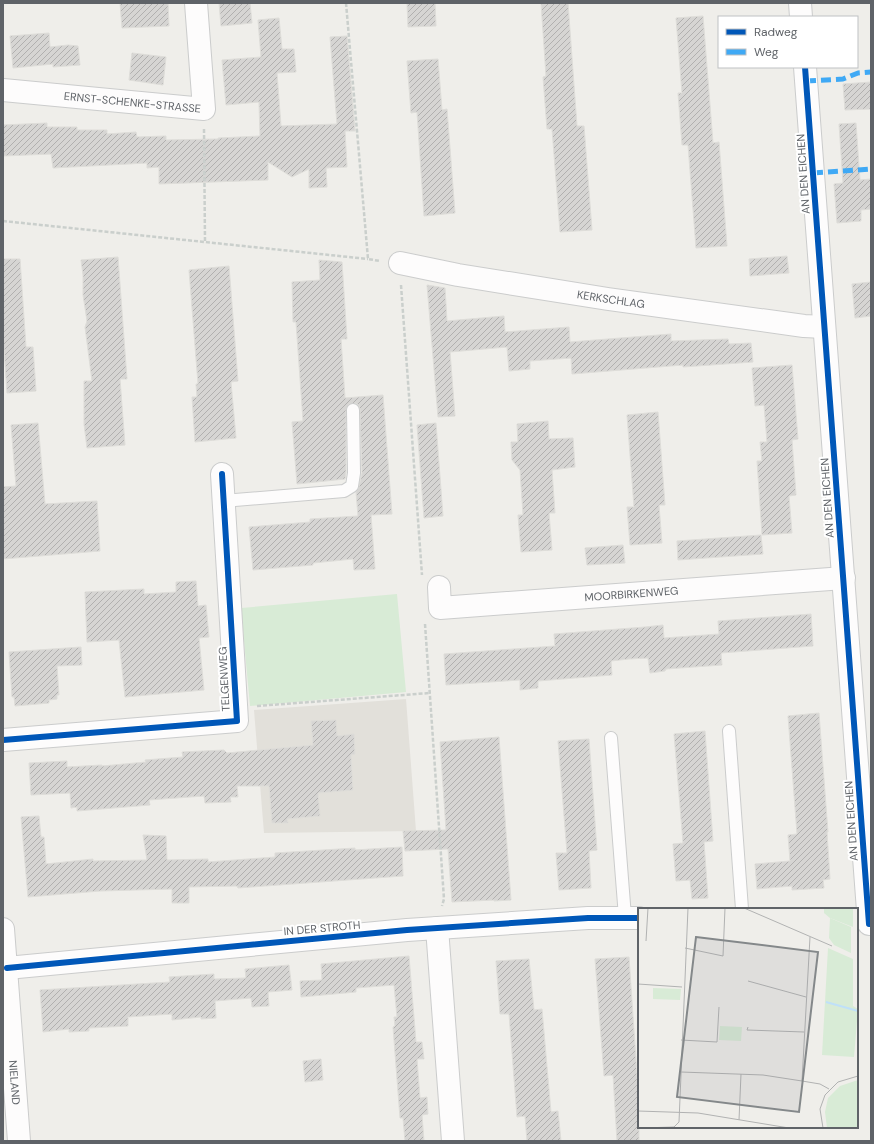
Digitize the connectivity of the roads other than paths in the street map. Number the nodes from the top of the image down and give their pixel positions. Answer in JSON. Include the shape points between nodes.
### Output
{"nodes":[{"id":1,"x":196,"y":3,"type":"edge"},
{"id":2,"x":800,"y":3,"type":"edge"},
{"id":3,"x":802,"y":16,"type":"edge"},
{"id":4,"x":805,"y":68,"type":"edge"},
{"id":5,"x":3,"y":90,"type":"edge"},
{"id":6,"x":400,"y":263,"type":"road end"},
{"id":7,"x":824,"y":327,"type":"junction"},
{"id":8,"x":353,"y":410,"type":"dead end"},
{"id":9,"x":222,"y":474,"type":"dead end"},
{"id":10,"x":223,"y":501,"type":"junction"},
{"id":11,"x":844,"y":578,"type":"junction"},
{"id":12,"x":430,"y":585,"type":"road end"},
{"id":13,"x":729,"y":731,"type":"dead end"},
{"id":14,"x":611,"y":738,"type":"dead end"},
{"id":15,"x":3,"y":740,"type":"edge"},
{"id":16,"x":742,"y":908,"type":"edge"},
{"id":17,"x":632,"y":917,"type":"edge"},
{"id":18,"x":866,"y":924,"type":"edge"},
{"id":19,"x":437,"y":928,"type":"junction"},
{"id":20,"x":3,"y":929,"type":"edge"},
{"id":21,"x":7,"y":968,"type":"junction"},
{"id":22,"x":19,"y":1141,"type":"edge"},
{"id":23,"x":453,"y":1141,"type":"edge"}],
"edges":[{"from":1,"to":5,"type":"street","name":"ERNST-SCHENKE-STRASSE","via":[[204,109]]},
{"from":2,"to":3,"type":"street"},
{"from":4,"to":7,"type":"street","name":"AN DEN EICHEN"},
{"from":6,"to":7,"type":"street","name":"KERKSCHLAG","via":[[608,299]]},
{"from":7,"to":11,"type":"street","name":"AN DEN EICHEN"},
{"from":8,"to":10,"type":"lane","via":[[352,486],[344,491]]},
{"from":9,"to":10,"type":"street","name":"TELGENWEG"},
{"from":10,"to":15,"type":"street","name":"TELGENWEG","via":[[237,721]]},
{"from":11,"to":12,"type":"street","name":"MOORBIRKENWEG","via":[[440,608]]},
{"from":11,"to":18,"type":"street","name":"AN DEN EICHEN"},
{"from":13,"to":16,"type":"lane"},
{"from":14,"to":17,"type":"lane"},
{"from":17,"to":19,"type":"street","name":"IN DER STROTH"},
{"from":19,"to":21,"type":"street","name":"IN DER STROTH"},
{"from":19,"to":23,"type":"street"},
{"from":20,"to":21,"type":"street","name":"NIELAND"},
{"from":21,"to":22,"type":"street","name":"NIELAND"}]}
